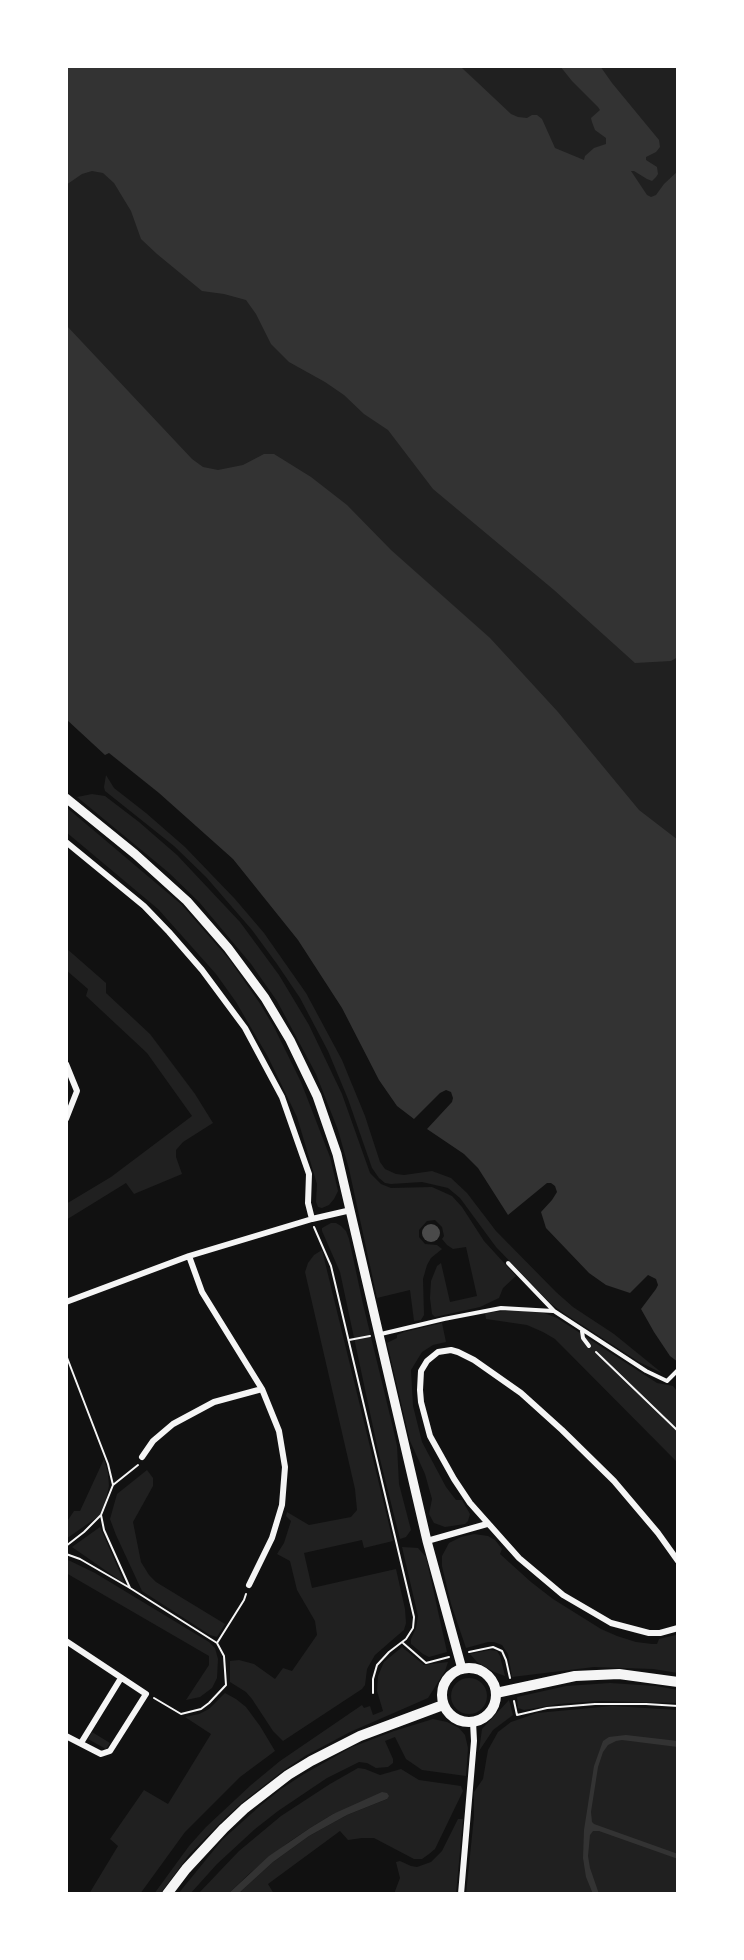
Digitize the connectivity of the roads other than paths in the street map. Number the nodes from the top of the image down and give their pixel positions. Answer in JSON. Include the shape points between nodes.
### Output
{"nodes":[{"id":1,"x":66,"y":798,"type":"edge"},
{"id":2,"x":66,"y":842,"type":"edge"},
{"id":3,"x":66,"y":1064,"type":"edge"},
{"id":4,"x":66,"y":1119,"type":"edge"},
{"id":5,"x":351,"y":1210,"type":"junction"},
{"id":6,"x":312,"y":1219,"type":"junction"},
{"id":7,"x":189,"y":1256,"type":"junction"},
{"id":8,"x":508,"y":1263,"type":"dead end"},
{"id":9,"x":66,"y":1302,"type":"edge"},
{"id":10,"x":554,"y":1311,"type":"junction"},
{"id":11,"x":582,"y":1330,"type":"junction"},
{"id":12,"x":378,"y":1335,"type":"junction"},
{"id":13,"x":590,"y":1346,"type":"road end"},
{"id":14,"x":678,"y":1370,"type":"edge"},
{"id":15,"x":262,"y":1389,"type":"junction"},
{"id":16,"x":142,"y":1457,"type":"road end"},
{"id":17,"x":487,"y":1524,"type":"junction"},
{"id":18,"x":427,"y":1541,"type":"junction"},
{"id":19,"x":678,"y":1561,"type":"edge"},
{"id":20,"x":249,"y":1585,"type":"road end"},
{"id":21,"x":678,"y":1628,"type":"edge"},
{"id":22,"x":66,"y":1641,"type":"edge"},
{"id":23,"x":462,"y":1669,"type":"junction"},
{"id":24,"x":122,"y":1678,"type":"junction"},
{"id":25,"x":678,"y":1682,"type":"edge"},
{"id":26,"x":496,"y":1693,"type":"junction"},
{"id":27,"x":443,"y":1705,"type":"junction"},
{"id":28,"x":472,"y":1722,"type":"junction"},
{"id":29,"x":66,"y":1736,"type":"edge"},
{"id":30,"x":81,"y":1743,"type":"junction"},
{"id":31,"x":167,"y":1894,"type":"edge"},
{"id":32,"x":461,"y":1894,"type":"edge"}],
"edges":[{"from":1,"to":5,"type":"street","via":[[187,901],[265,998],[317,1096]]},
{"from":2,"to":6,"type":"street","via":[[170,932],[245,1028],[282,1097],[309,1174]]},
{"from":3,"to":4,"type":"street","via":[[77,1091]]},
{"from":5,"to":6,"type":"street"},
{"from":5,"to":12,"type":"street"},
{"from":6,"to":7,"type":"street"},
{"from":7,"to":9,"type":"street"},
{"from":7,"to":15,"type":"street","via":[[202,1292]]},
{"from":8,"to":10,"type":"lane"},
{"from":10,"to":11,"type":"lane"},
{"from":10,"to":12,"type":"lane","via":[[501,1308]]},
{"from":11,"to":13,"type":"lane"},
{"from":11,"to":14,"type":"lane","via":[[667,1381]]},
{"from":12,"to":18,"type":"street"},
{"from":15,"to":16,"type":"street","via":[[214,1402],[173,1424]]},
{"from":15,"to":20,"type":"street","via":[[279,1431],[285,1467],[282,1505],[272,1538]]},
{"from":17,"to":18,"type":"street"},
{"from":17,"to":19,"type":"street","via":[[454,1479],[430,1436],[421,1402],[421,1371],[431,1357],[446,1350],[474,1360],[543,1412],[614,1481]]},
{"from":17,"to":21,"type":"street","via":[[544,1581],[594,1614],[649,1633]]},
{"from":18,"to":23,"type":"street"},
{"from":22,"to":24,"type":"street"},
{"from":23,"to":26,"type":"main road","via":[[483,1672],[490,1677]]},
{"from":23,"to":27,"type":"main road","via":[[446,1679],[441,1695]]},
{"from":24,"to":30,"type":"street"},
{"from":24,"to":30,"type":"street","via":[[146,1694],[110,1751],[101,1754]]},
{"from":25,"to":26,"type":"main road","via":[[618,1674],[575,1676]]},
{"from":26,"to":28,"type":"main road","via":[[493,1710],[487,1717]]},
{"from":27,"to":28,"type":"main road","via":[[453,1718]]},
{"from":27,"to":31,"type":"main road","via":[[360,1736],[288,1775],[224,1828]]},
{"from":28,"to":32,"type":"street","via":[[474,1741]]},
{"from":29,"to":30,"type":"street"}]}
